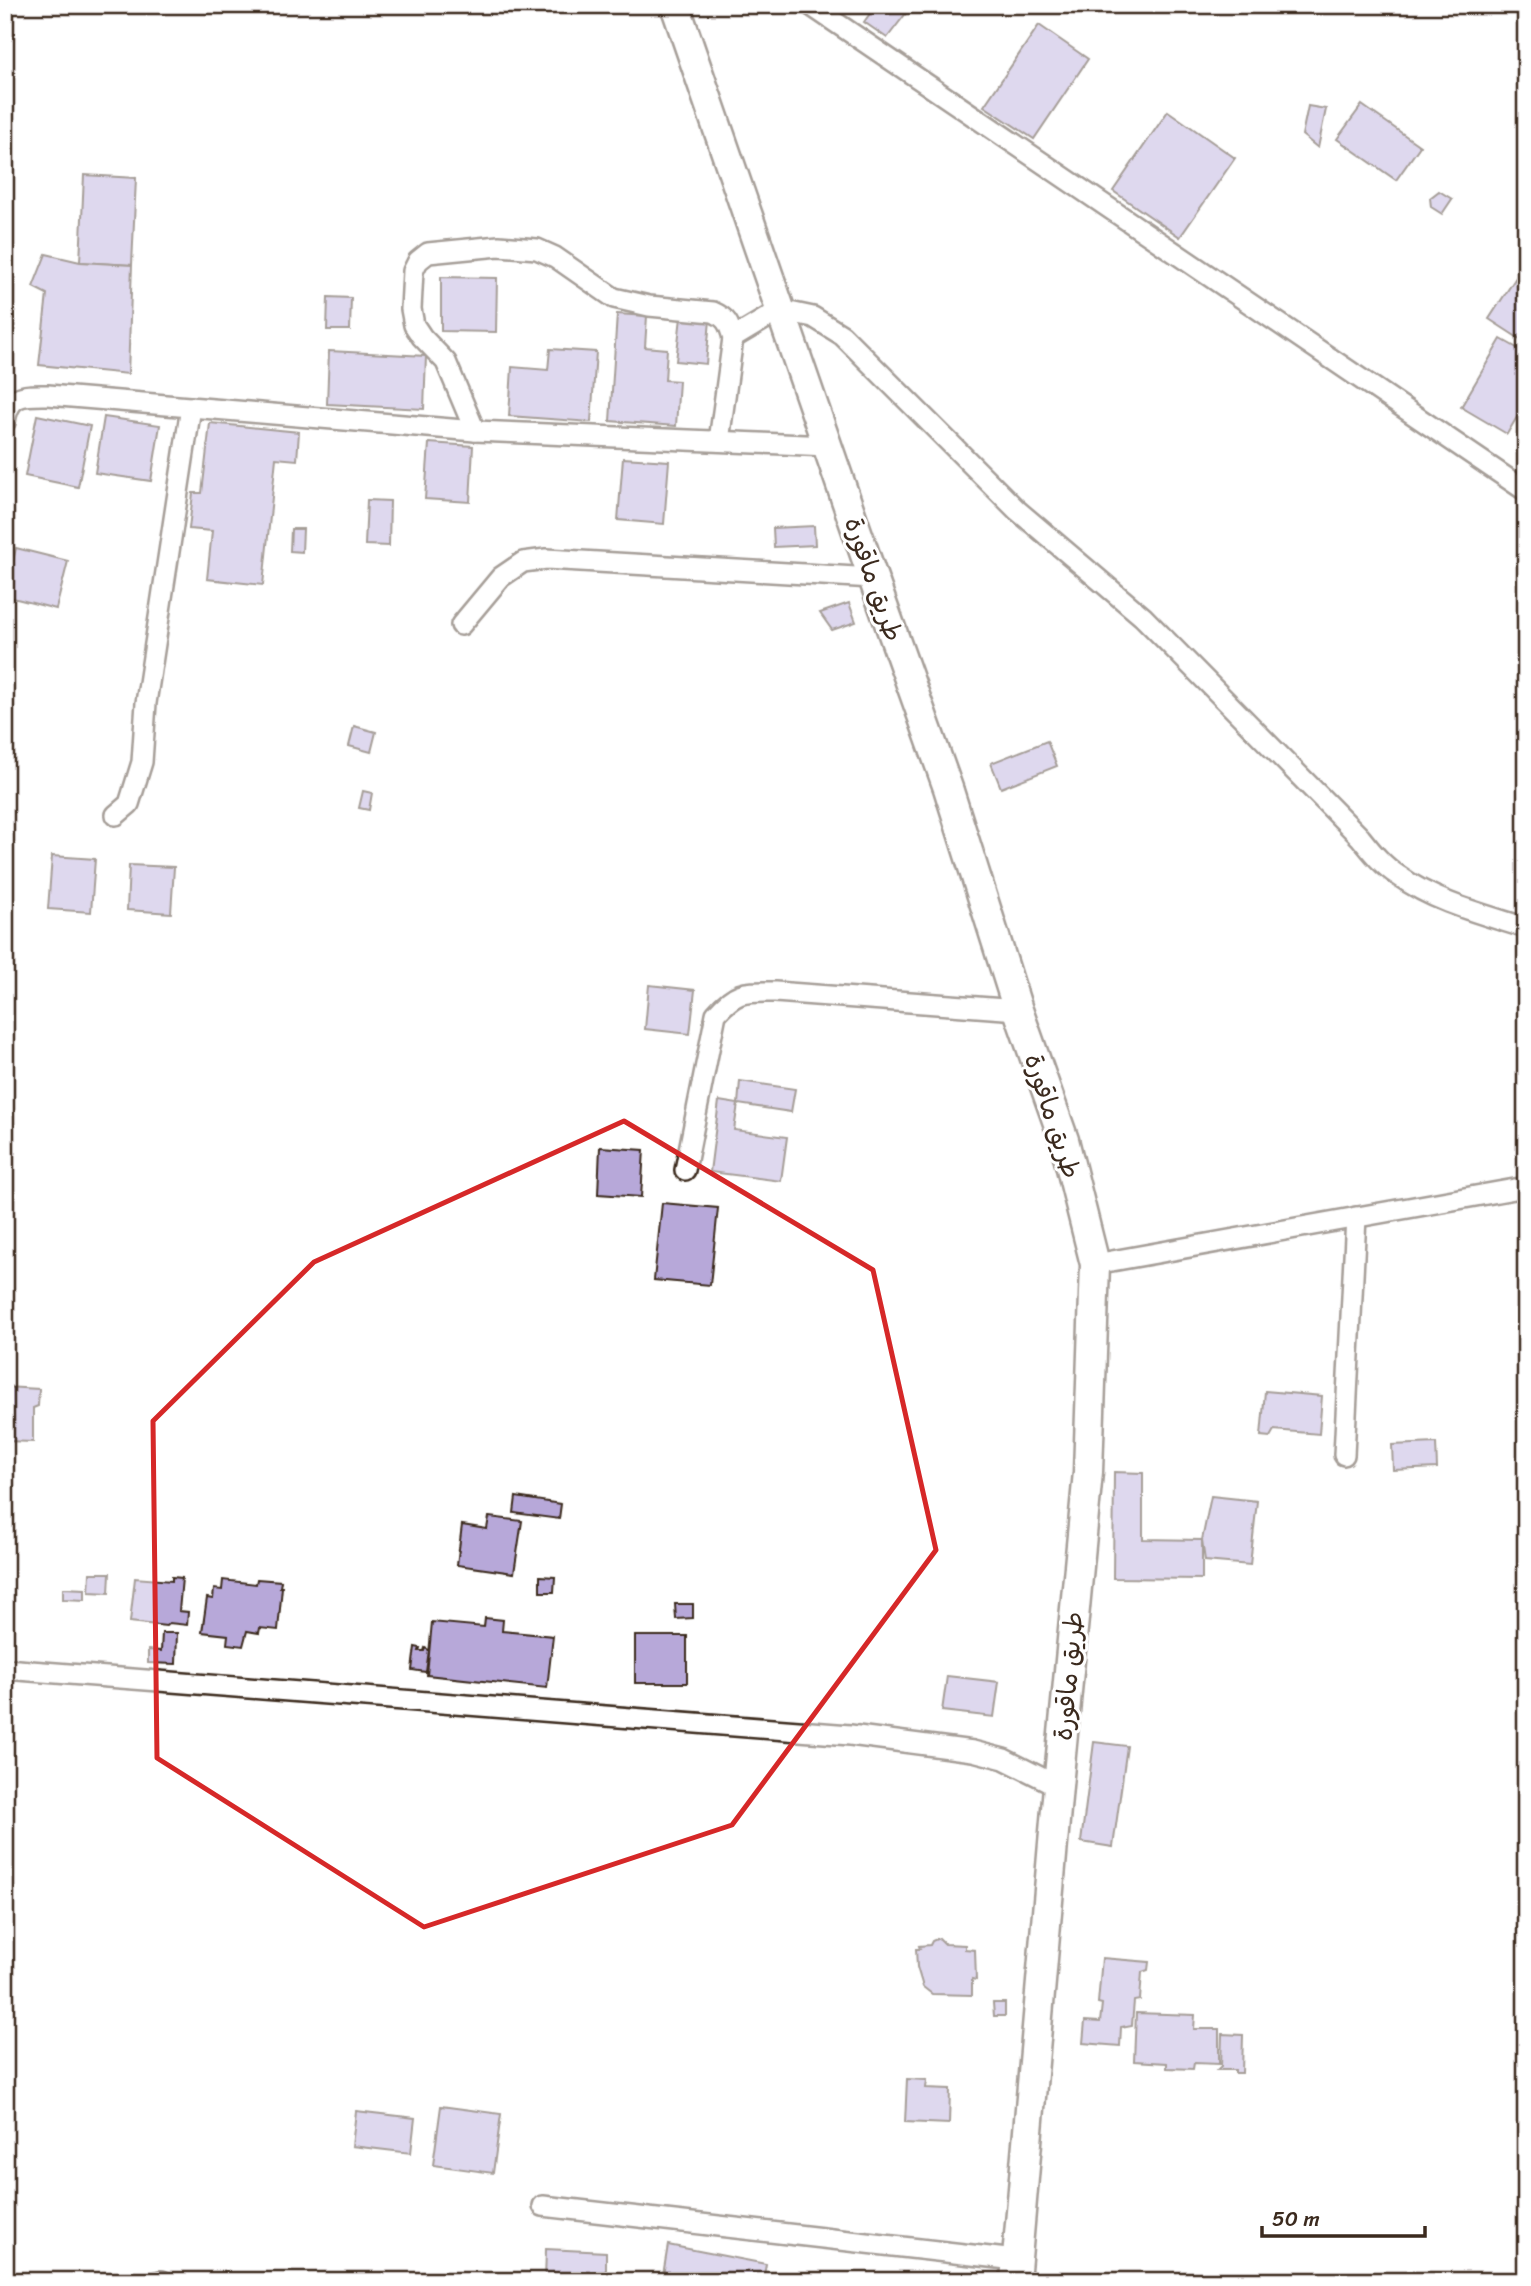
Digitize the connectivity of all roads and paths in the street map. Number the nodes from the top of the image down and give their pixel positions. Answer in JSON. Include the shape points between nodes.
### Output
{"nodes":[{"id":1,"x":675,"y":5,"type":"edge"},
{"id":2,"x":810,"y":5,"type":"edge"},
{"id":3,"x":780,"y":310,"type":"junction"},
{"id":4,"x":733,"y":338,"type":"junction"},
{"id":5,"x":191,"y":407,"type":"junction"},
{"id":6,"x":5,"y":422,"type":"edge"},
{"id":7,"x":475,"y":431,"type":"junction"},
{"id":8,"x":719,"y":441,"type":"junction"},
{"id":9,"x":828,"y":446,"type":"junction"},
{"id":10,"x":1526,"y":491,"type":"edge"},
{"id":11,"x":873,"y":578,"type":"junction"},
{"id":12,"x":461,"y":625,"type":"dead end"},
{"id":13,"x":116,"y":815,"type":"dead end"},
{"id":14,"x":1526,"y":928,"type":"edge"},
{"id":15,"x":1018,"y":1010,"type":"junction"},
{"id":16,"x":685,"y":1170,"type":"dead end"},
{"id":17,"x":1526,"y":1187,"type":"edge"},
{"id":18,"x":1356,"y":1217,"type":"junction"},
{"id":19,"x":1096,"y":1264,"type":"junction"},
{"id":20,"x":1344,"y":1455,"type":"dead end"},
{"id":21,"x":5,"y":1669,"type":"edge"},
{"id":22,"x":1058,"y":1786,"type":"junction"},
{"id":23,"x":543,"y":2206,"type":"dead end"},
{"id":24,"x":1016,"y":2271,"type":"edge"}],
"edges":[{"from":1,"to":3,"type":"street","name":"طريق ماقورة"},
{"from":2,"to":10,"type":"street"},
{"from":3,"to":4,"type":"street"},
{"from":3,"to":9,"type":"street","name":"طريق ماقورة"},
{"from":3,"to":14,"type":"street","via":[[813,317],[842,335],[1017,510],[1143,617],[1380,861],[1435,898]]},
{"from":4,"to":7,"type":"street","via":[[728,322],[713,312],[614,298],[537,249],[499,246],[428,253],[412,271],[414,325],[446,362]]},
{"from":4,"to":8,"type":"street"},
{"from":5,"to":6,"type":"street","via":[[25,395],[14,400]]},
{"from":5,"to":7,"type":"street"},
{"from":5,"to":13,"type":"street","via":[[146,703],[142,762],[130,804]]},
{"from":7,"to":8,"type":"street"},
{"from":8,"to":9,"type":"street"},
{"from":9,"to":11,"type":"street","name":"طريق ماقورة"},
{"from":11,"to":12,"type":"street","via":[[546,559],[523,562],[500,577]]},
{"from":11,"to":15,"type":"street","name":"طريق ماقورة","via":[[948,788]]},
{"from":15,"to":16,"type":"street","via":[[775,992],[730,997],[716,1014]]},
{"from":15,"to":19,"type":"street","name":"طريق ماقورة","via":[[1064,1140]]},
{"from":17,"to":18,"type":"street"},
{"from":18,"to":19,"type":"street"},
{"from":18,"to":20,"type":"street"},
{"from":19,"to":22,"type":"street","name":"طريق ماقورة","via":[[1088,1472]]},
{"from":21,"to":22,"type":"street","via":[[850,1735],[972,1751],[1004,1759]]},
{"from":22,"to":24,"type":"street","name":"طريق ماقورة"},
{"from":23,"to":24,"type":"street"}]}
